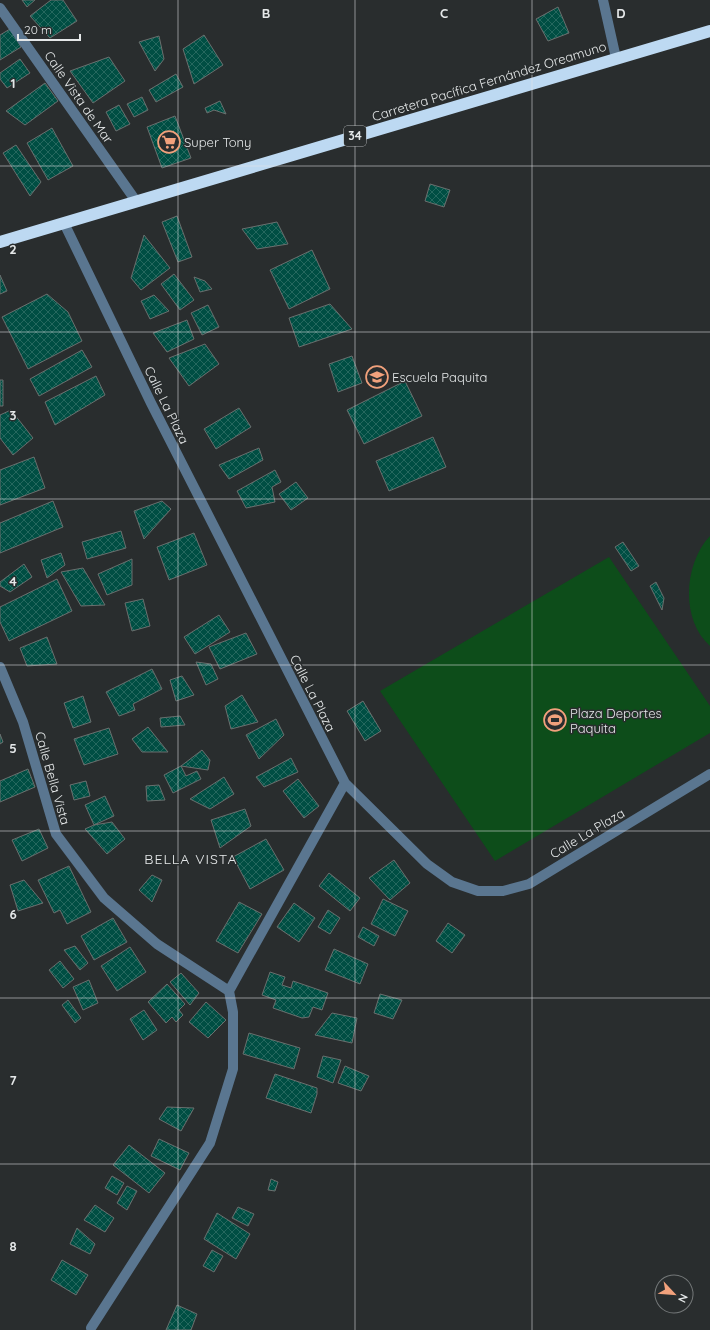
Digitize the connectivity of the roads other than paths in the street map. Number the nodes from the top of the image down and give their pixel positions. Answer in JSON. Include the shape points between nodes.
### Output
{"nodes":[{"id":1,"x":603,"y":0,"type":"edge"},
{"id":2,"x":0,"y":8,"type":"edge"},
{"id":3,"x":710,"y":31,"type":"edge"},
{"id":4,"x":616,"y":58,"type":"junction"},
{"id":5,"x":136,"y":201,"type":"junction"},
{"id":6,"x":64,"y":223,"type":"junction"},
{"id":7,"x":0,"y":242,"type":"edge"},
{"id":8,"x":0,"y":667,"type":"edge"},
{"id":9,"x":710,"y":774,"type":"edge"},
{"id":10,"x":345,"y":783,"type":"junction"},
{"id":11,"x":229,"y":990,"type":"junction"},
{"id":12,"x":90,"y":1328,"type":"dead end"}],
"edges":[{"from":1,"to":4,"type":"street"},
{"from":2,"to":5,"type":"street","name":"Calle Vista de Mar"},
{"from":3,"to":4,"type":"highway","name":"Carretera Pacífica Fernández Oreamuno","number":"34"},
{"from":4,"to":5,"type":"highway","name":"Carretera Pacífica Fernández Oreamuno","number":"34"},
{"from":5,"to":6,"type":"highway","name":"Carretera Pacífica Fernández Oreamuno","number":"34"},
{"from":6,"to":7,"type":"highway","name":"Carretera Pacífica Fernández Oreamuno","number":"34"},
{"from":6,"to":10,"type":"street","name":"Calle La Plaza","via":[[151,403]]},
{"from":8,"to":11,"type":"street","name":"Calle Bella Vista","via":[[23,722],[56,834],[104,898],[157,944]]},
{"from":9,"to":10,"type":"street","name":"Calle La Plaza","via":[[529,884],[503,891],[478,891],[452,882],[427,864]]},
{"from":10,"to":11,"type":"street"},
{"from":11,"to":12,"type":"street","via":[[233,1012],[233,1069],[210,1143]]}]}
